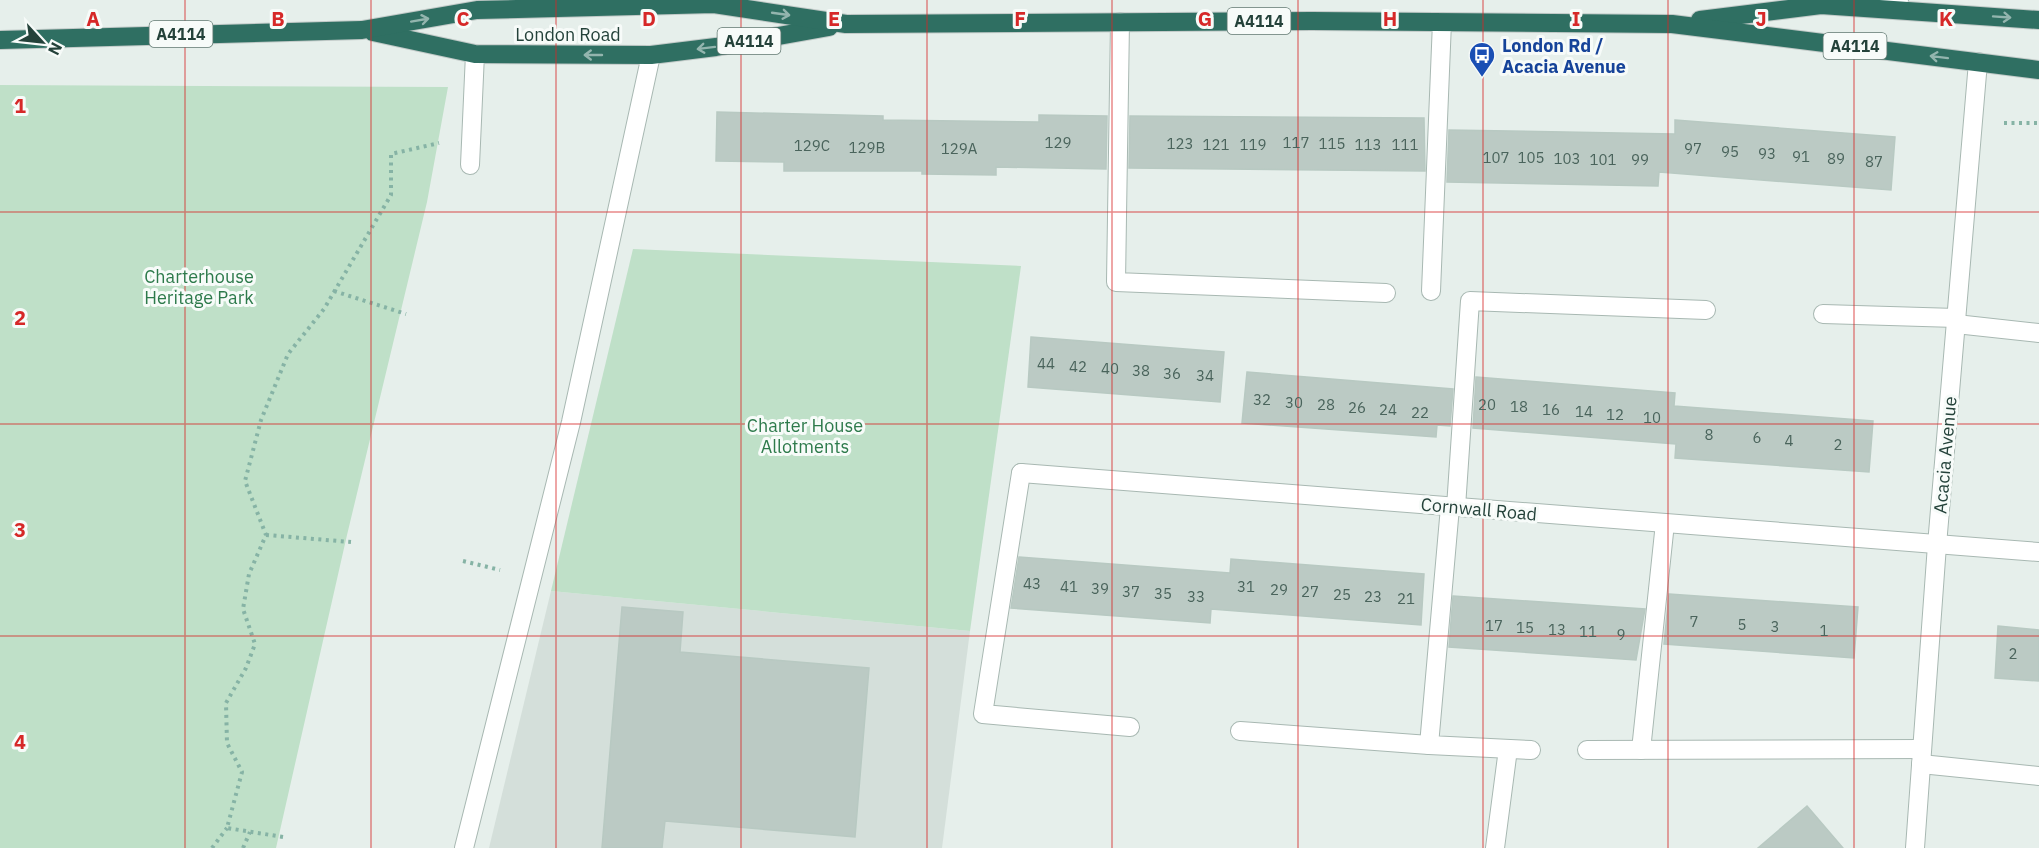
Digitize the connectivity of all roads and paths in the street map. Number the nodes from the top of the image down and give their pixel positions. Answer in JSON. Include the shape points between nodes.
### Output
{"nodes":[{"id":1,"x":1899,"y":0,"type":"edge"},
{"id":2,"x":1821,"y":5,"type":"junction"},
{"id":3,"x":2039,"y":20,"type":"edge"},
{"id":4,"x":1120,"y":22,"type":"junction"},
{"id":5,"x":1442,"y":22,"type":"junction"},
{"id":6,"x":846,"y":24,"type":"junction"},
{"id":7,"x":1672,"y":24,"type":"junction"},
{"id":8,"x":362,"y":30,"type":"junction"},
{"id":9,"x":0,"y":40,"type":"edge"},
{"id":10,"x":475,"y":54,"type":"junction"},
{"id":11,"x":651,"y":55,"type":"junction"},
{"id":12,"x":1978,"y":62,"type":"junction"},
{"id":13,"x":2039,"y":70,"type":"edge"},
{"id":14,"x":471,"y":135,"type":"junction"},
{"id":15,"x":470,"y":165,"type":"dead end"},
{"id":16,"x":334,"y":291,"type":"junction"},
{"id":17,"x":1431,"y":291,"type":"dead end"},
{"id":18,"x":1386,"y":293,"type":"dead end"},
{"id":19,"x":1706,"y":310,"type":"dead end"},
{"id":20,"x":406,"y":314,"type":"dead end"},
{"id":21,"x":1823,"y":314,"type":"dead end"},
{"id":22,"x":1956,"y":321,"type":"junction"},
{"id":23,"x":2039,"y":333,"type":"edge"},
{"id":24,"x":1453,"y":507,"type":"junction"},
{"id":25,"x":1665,"y":524,"type":"junction"},
{"id":26,"x":266,"y":535,"type":"junction"},
{"id":27,"x":351,"y":542,"type":"dead end"},
{"id":28,"x":1937,"y":545,"type":"junction"},
{"id":29,"x":2039,"y":552,"type":"edge"},
{"id":30,"x":463,"y":561,"type":"dead end"},
{"id":31,"x":532,"y":578,"type":"junction"},
{"id":32,"x":1130,"y":727,"type":"dead end"},
{"id":33,"x":1240,"y":731,"type":"dead end"},
{"id":34,"x":1429,"y":745,"type":"junction"},
{"id":35,"x":1508,"y":749,"type":"junction"},
{"id":36,"x":1531,"y":750,"type":"dead end"},
{"id":37,"x":1587,"y":750,"type":"dead end"},
{"id":38,"x":1641,"y":750,"type":"junction"},
{"id":39,"x":1921,"y":757,"type":"junction"},
{"id":40,"x":2039,"y":776,"type":"edge"},
{"id":41,"x":227,"y":828,"type":"junction"},
{"id":42,"x":250,"y":832,"type":"junction"},
{"id":43,"x":283,"y":837,"type":"dead end"},
{"id":44,"x":212,"y":848,"type":"edge"},
{"id":45,"x":243,"y":848,"type":"edge"},
{"id":46,"x":464,"y":848,"type":"edge"},
{"id":47,"x":1495,"y":848,"type":"edge"},
{"id":48,"x":1915,"y":848,"type":"edge"}],
"edges":[{"from":1,"to":2,"type":"street"},
{"from":2,"to":3,"type":"highway","name":"London Road","number":"A4114","one_way":true},
{"from":2,"to":7,"type":"highway","name":"London Road","number":"A4114"},
{"from":4,"to":5,"type":"highway","name":"London Road","number":"A4114"},
{"from":4,"to":6,"type":"highway","name":"London Road","number":"A4114"},
{"from":4,"to":18,"type":"street","via":[[1116,282]]},
{"from":5,"to":7,"type":"highway","name":"London Road","number":"A4114"},
{"from":5,"to":17,"type":"street"},
{"from":8,"to":6,"type":"highway","name":"London Road","number":"A4114","one_way":true,"via":[[477,10],[714,4]]},
{"from":6,"to":11,"type":"highway","name":"London Road","number":"A4114","one_way":true},
{"from":12,"to":7,"type":"highway","name":"London Road","number":"A4114","one_way":true},
{"from":8,"to":9,"type":"highway","name":"London Road","number":"A4114"},
{"from":8,"to":10,"type":"highway","name":"London Road","number":"A4114"},
{"from":11,"to":10,"type":"highway","name":"London Road","number":"A4114","one_way":true},
{"from":10,"to":14,"type":"street"},
{"from":11,"to":31,"type":"street","via":[[571,422]]},
{"from":12,"to":13,"type":"highway","name":"London Road","number":"A4114"},
{"from":12,"to":22,"type":"street","name":"Acacia Avenue"},
{"from":14,"to":15,"type":"street"},
{"from":14,"to":16,"type":"path","via":[[391,154],[391,195]]},
{"from":16,"to":20,"type":"path"},
{"from":16,"to":26,"type":"path","via":[[288,354],[261,420],[245,481]]},
{"from":19,"to":24,"type":"street","via":[[1470,301]]},
{"from":21,"to":22,"type":"street"},
{"from":22,"to":23,"type":"street"},
{"from":22,"to":28,"type":"street","name":"Acacia Avenue"},
{"from":24,"to":25,"type":"street","name":"Cornwall Road"},
{"from":24,"to":32,"type":"street","name":"Cornwall Road","via":[[1021,473],[983,714]]},
{"from":24,"to":34,"type":"street"},
{"from":25,"to":28,"type":"street","name":"Cornwall Road"},
{"from":25,"to":38,"type":"street"},
{"from":26,"to":27,"type":"path"},
{"from":26,"to":41,"type":"path","via":[[249,574],[243,609],[255,644],[226,703],[227,742],[242,772]]},
{"from":28,"to":29,"type":"street","name":"Cornwall Road"},
{"from":28,"to":39,"type":"street","name":"Acacia Avenue"},
{"from":30,"to":31,"type":"path"},
{"from":31,"to":46,"type":"street"},
{"from":33,"to":34,"type":"street"},
{"from":34,"to":35,"type":"street"},
{"from":35,"to":36,"type":"street"},
{"from":35,"to":47,"type":"street"},
{"from":37,"to":38,"type":"street"},
{"from":38,"to":39,"type":"street"},
{"from":39,"to":40,"type":"street"},
{"from":39,"to":48,"type":"street","name":"Acacia Avenue"},
{"from":41,"to":42,"type":"path"},
{"from":41,"to":44,"type":"path"},
{"from":42,"to":43,"type":"path"},
{"from":42,"to":45,"type":"path"}]}
